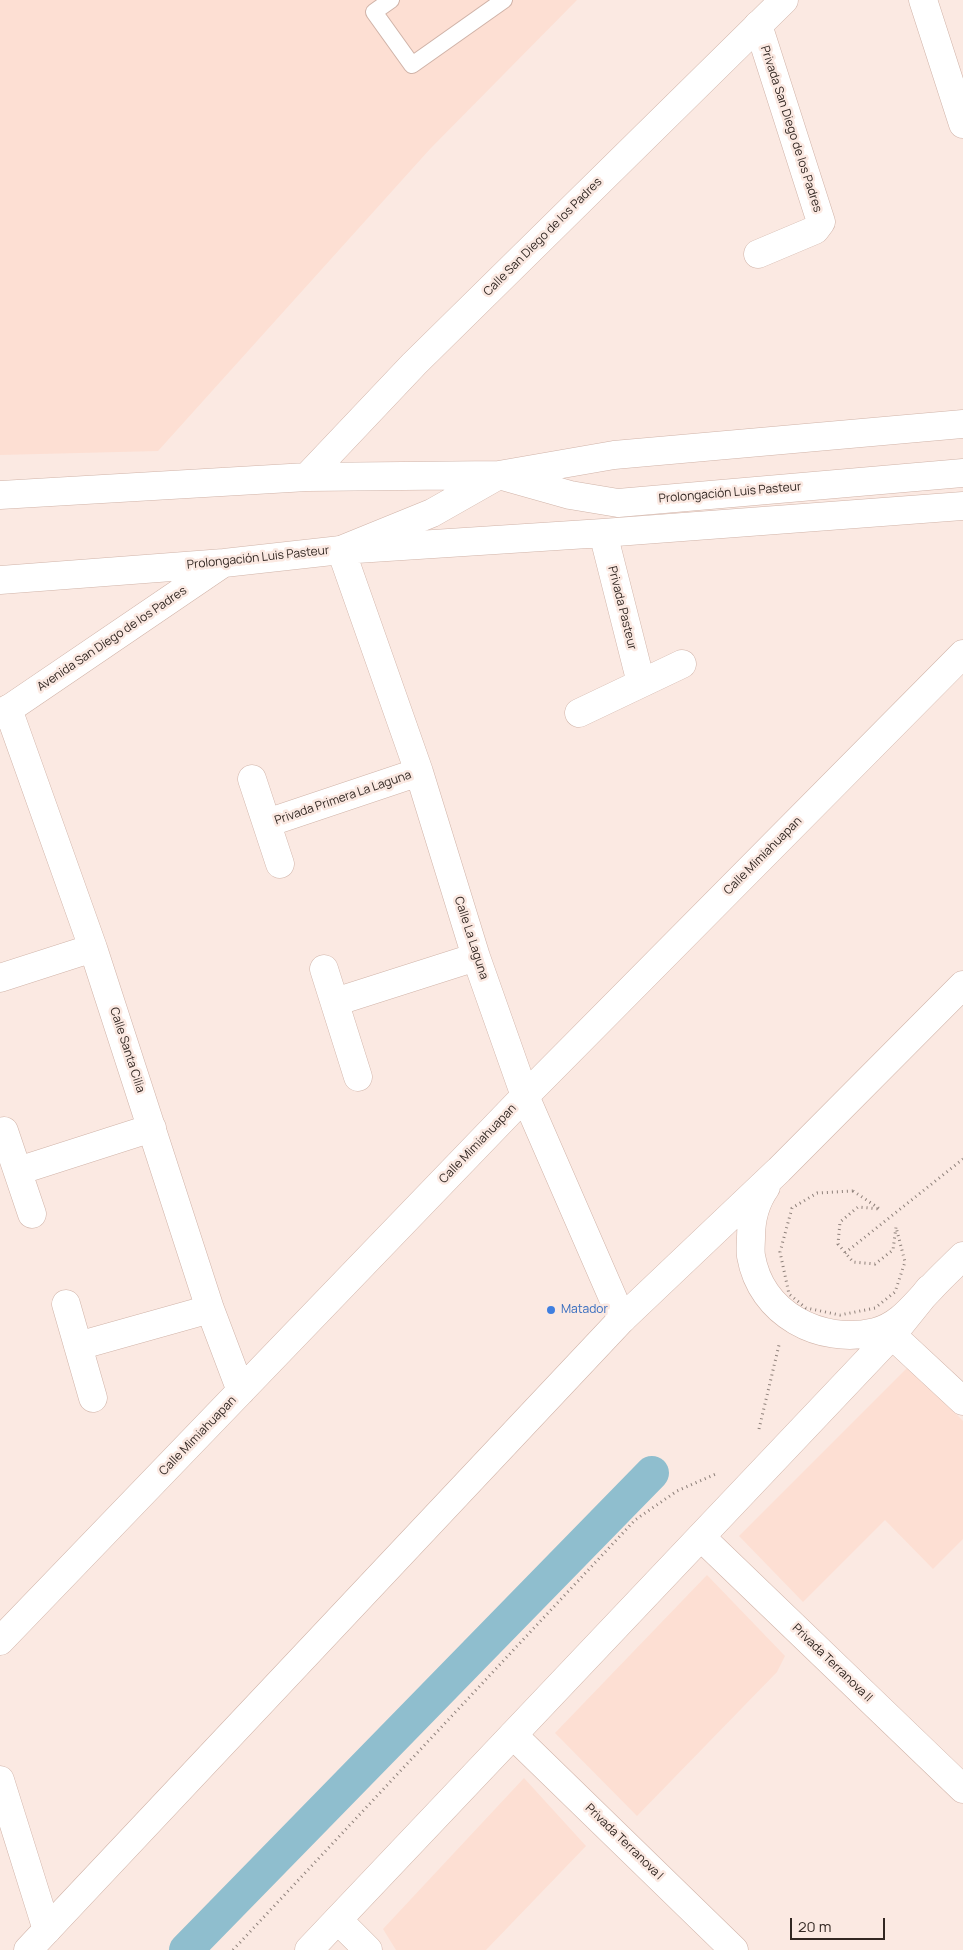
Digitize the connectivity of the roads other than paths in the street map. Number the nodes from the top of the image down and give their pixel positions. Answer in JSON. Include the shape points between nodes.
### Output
{"nodes":[{"id":1,"x":391,"y":0,"type":"edge"},
{"id":2,"x":504,"y":0,"type":"edge"},
{"id":3,"x":784,"y":0,"type":"edge"},
{"id":4,"x":924,"y":0,"type":"edge"},
{"id":5,"x":758,"y":25,"type":"junction"},
{"id":6,"x":963,"y":124,"type":"edge"},
{"id":7,"x":758,"y":254,"type":"dead end"},
{"id":8,"x":963,"y":424,"type":"edge"},
{"id":9,"x":963,"y":474,"type":"edge"},
{"id":10,"x":499,"y":475,"type":"junction"},
{"id":11,"x":306,"y":477,"type":"junction"},
{"id":12,"x":0,"y":495,"type":"edge"},
{"id":13,"x":963,"y":506,"type":"edge"},
{"id":14,"x":602,"y":533,"type":"junction"},
{"id":15,"x":341,"y":550,"type":"junction"},
{"id":16,"x":224,"y":562,"type":"junction"},
{"id":17,"x":0,"y":580,"type":"edge"},
{"id":18,"x":963,"y":654,"type":"edge"},
{"id":19,"x":682,"y":664,"type":"dead end"},
{"id":20,"x":640,"y":683,"type":"junction"},
{"id":21,"x":4,"y":712,"type":"edge"},
{"id":22,"x":579,"y":713,"type":"dead end"},
{"id":23,"x":418,"y":772,"type":"junction"},
{"id":24,"x":252,"y":779,"type":"dead end"},
{"id":25,"x":267,"y":823,"type":"junction"},
{"id":26,"x":280,"y":864,"type":"dead end"},
{"id":27,"x":93,"y":948,"type":"junction"},
{"id":28,"x":476,"y":957,"type":"junction"},
{"id":29,"x":324,"y":969,"type":"dead end"},
{"id":30,"x":0,"y":978,"type":"edge"},
{"id":31,"x":963,"y":984,"type":"edge"},
{"id":32,"x":335,"y":1002,"type":"junction"},
{"id":33,"x":358,"y":1077,"type":"dead end"},
{"id":34,"x":525,"y":1096,"type":"junction"},
{"id":35,"x":152,"y":1128,"type":"junction"},
{"id":36,"x":4,"y":1131,"type":"dead end"},
{"id":37,"x":778,"y":1170,"type":"junction"},
{"id":38,"x":18,"y":1171,"type":"junction"},
{"id":39,"x":32,"y":1214,"type":"dead end"},
{"id":40,"x":963,"y":1256,"type":"edge"},
{"id":41,"x":929,"y":1289,"type":"junction"},
{"id":42,"x":66,"y":1304,"type":"dead end"},
{"id":43,"x":210,"y":1309,"type":"junction"},
{"id":44,"x":622,"y":1318,"type":"junction"},
{"id":45,"x":892,"y":1335,"type":"junction"},
{"id":46,"x":78,"y":1346,"type":"junction"},
{"id":47,"x":241,"y":1391,"type":"junction"},
{"id":48,"x":93,"y":1398,"type":"dead end"},
{"id":49,"x":963,"y":1401,"type":"edge"},
{"id":50,"x":701,"y":1537,"type":"junction"},
{"id":51,"x":0,"y":1641,"type":"edge"},
{"id":52,"x":513,"y":1735,"type":"junction"},
{"id":53,"x":0,"y":1780,"type":"edge"},
{"id":54,"x":963,"y":1789,"type":"edge"},
{"id":55,"x":338,"y":1920,"type":"junction"},
{"id":56,"x":47,"y":1930,"type":"junction"},
{"id":57,"x":28,"y":1950,"type":"edge"},
{"id":58,"x":309,"y":1950,"type":"edge"},
{"id":59,"x":368,"y":1950,"type":"edge"},
{"id":60,"x":734,"y":1950,"type":"edge"}],
"edges":[{"from":1,"to":2,"type":"lane","via":[[374,12],[412,65]]},
{"from":3,"to":5,"type":"street","name":"Calle San Diego de los Padres"},
{"from":4,"to":6,"type":"street"},
{"from":5,"to":7,"type":"street","name":"Privada San Diego de los Padres","via":[[821,222],[815,230]]},
{"from":5,"to":11,"type":"street","name":"Calle San Diego de los Padres","via":[[414,364]]},
{"from":8,"to":10,"type":"street","name":"Prolongación Luis Pasteur","via":[[614,455]]},
{"from":9,"to":10,"type":"street","name":"Prolongación Luis Pasteur","via":[[618,503],[570,495]]},
{"from":10,"to":11,"type":"street","name":"Prolongación Luis Pasteur"},
{"from":10,"to":15,"type":"street","name":"Prolongación Luis Pasteur","via":[[432,513]]},
{"from":11,"to":12,"type":"street","name":"Prolongación Luis Pasteur"},
{"from":13,"to":14,"type":"street"},
{"from":14,"to":15,"type":"street"},
{"from":14,"to":20,"type":"street","name":"Privada Pasteur"},
{"from":15,"to":16,"type":"street","name":"Prolongación Luis Pasteur"},
{"from":15,"to":23,"type":"street","name":"Calle La Laguna"},
{"from":16,"to":17,"type":"street","name":"Prolongación Luis Pasteur"},
{"from":16,"to":21,"type":"street","name":"Avenida San Diego de los Padres"},
{"from":18,"to":34,"type":"street","name":"Calle Mimiahuapan"},
{"from":19,"to":20,"type":"street"},
{"from":20,"to":22,"type":"street"},
{"from":21,"to":27,"type":"street","name":"Calle Santa Cilia"},
{"from":23,"to":25,"type":"street","name":"Privada Primera La Laguna"},
{"from":23,"to":28,"type":"street","name":"Calle La Laguna"},
{"from":24,"to":25,"type":"street","name":"Privada Primera La Laguna"},
{"from":25,"to":26,"type":"street","name":"Privada Primera La Laguna"},
{"from":27,"to":30,"type":"street"},
{"from":27,"to":35,"type":"street","name":"Calle Santa Cilia"},
{"from":28,"to":32,"type":"street"},
{"from":28,"to":34,"type":"street","name":"Calle La Laguna"},
{"from":29,"to":32,"type":"street"},
{"from":31,"to":37,"type":"street"},
{"from":32,"to":33,"type":"street"},
{"from":34,"to":44,"type":"street","name":"Calle La Laguna"},
{"from":34,"to":47,"type":"street","name":"Calle Mimiahuapan"},
{"from":35,"to":38,"type":"street"},
{"from":35,"to":43,"type":"street","name":"Calle Santa Cilia"},
{"from":36,"to":38,"type":"street"},
{"from":37,"to":41,"type":"street","via":[[760,1195],[751,1225],[751,1256],[762,1286],[785,1302],[810,1329],[843,1336],[876,1332],[907,1316]]},
{"from":37,"to":44,"type":"street"},
{"from":38,"to":39,"type":"street"},
{"from":40,"to":41,"type":"street"},
{"from":41,"to":45,"type":"street"},
{"from":42,"to":46,"type":"street"},
{"from":43,"to":46,"type":"street"},
{"from":43,"to":47,"type":"street","name":"Calle Santa Cilia"},
{"from":44,"to":56,"type":"street"},
{"from":45,"to":49,"type":"street"},
{"from":45,"to":50,"type":"street"},
{"from":46,"to":48,"type":"street"},
{"from":47,"to":51,"type":"street","name":"Calle Mimiahuapan"},
{"from":50,"to":52,"type":"street"},
{"from":50,"to":54,"type":"street","name":"Privada Terranova II"},
{"from":52,"to":55,"type":"street"},
{"from":52,"to":60,"type":"street","name":"Privada Terranova I"},
{"from":53,"to":56,"type":"street"},
{"from":55,"to":58,"type":"street"},
{"from":55,"to":59,"type":"street"},
{"from":56,"to":57,"type":"street"}]}
